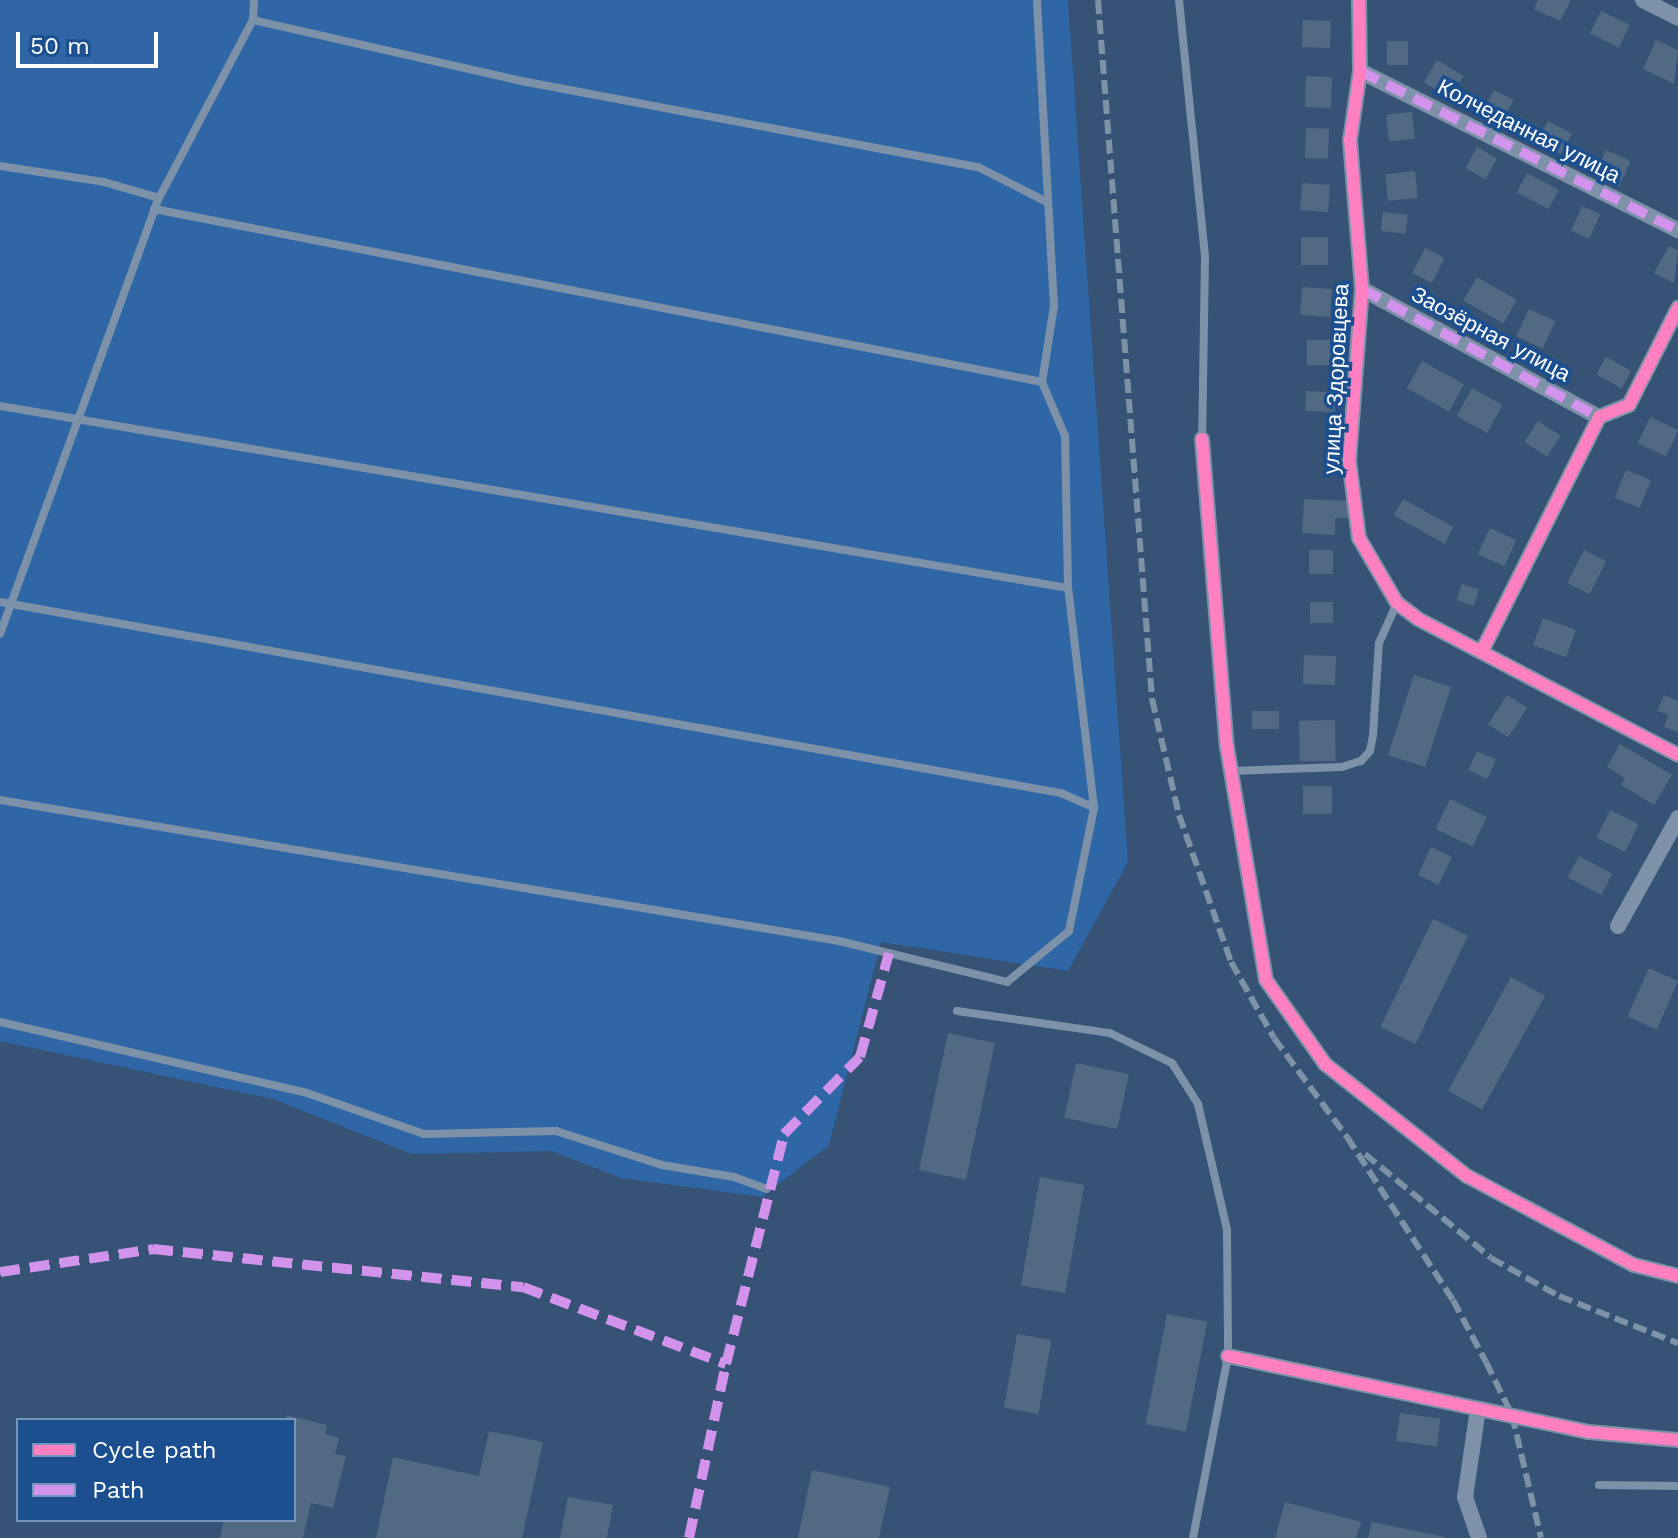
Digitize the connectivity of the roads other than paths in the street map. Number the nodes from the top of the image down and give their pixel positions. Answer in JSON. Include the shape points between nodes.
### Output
{"nodes":[{"id":1,"x":254,"y":0,"type":"edge"},
{"id":2,"x":1037,"y":0,"type":"edge"},
{"id":3,"x":1179,"y":0,"type":"edge"},
{"id":4,"x":1359,"y":0,"type":"edge"},
{"id":5,"x":1643,"y":0,"type":"edge"},
{"id":6,"x":1678,"y":18,"type":"edge"},
{"id":7,"x":253,"y":20,"type":"junction"},
{"id":8,"x":1360,"y":71,"type":"junction"},
{"id":9,"x":0,"y":166,"type":"edge"},
{"id":10,"x":159,"y":198,"type":"junction"},
{"id":11,"x":1047,"y":202,"type":"junction"},
{"id":12,"x":154,"y":209,"type":"junction"},
{"id":13,"x":1678,"y":230,"type":"edge"},
{"id":14,"x":1362,"y":289,"type":"junction"},
{"id":15,"x":1678,"y":308,"type":"edge"},
{"id":16,"x":1042,"y":382,"type":"junction"},
{"id":17,"x":0,"y":406,"type":"edge"},
{"id":18,"x":1599,"y":417,"type":"junction"},
{"id":19,"x":82,"y":421,"type":"junction"},
{"id":20,"x":1202,"y":439,"type":"joint"},
{"id":21,"x":1068,"y":588,"type":"junction"},
{"id":22,"x":0,"y":602,"type":"edge"},
{"id":23,"x":1397,"y":603,"type":"junction"},
{"id":24,"x":11,"y":604,"type":"junction"},
{"id":25,"x":0,"y":634,"type":"edge"},
{"id":26,"x":1482,"y":651,"type":"junction"},
{"id":27,"x":1678,"y":755,"type":"edge"},
{"id":28,"x":1232,"y":771,"type":"junction"},
{"id":29,"x":0,"y":800,"type":"edge"},
{"id":30,"x":1094,"y":808,"type":"junction"},
{"id":31,"x":1678,"y":818,"type":"edge"},
{"id":32,"x":1618,"y":926,"type":"dead end"},
{"id":33,"x":957,"y":1011,"type":"dead end"},
{"id":34,"x":0,"y":1022,"type":"edge"},
{"id":35,"x":767,"y":1189,"type":"dead end"},
{"id":36,"x":1678,"y":1276,"type":"edge"},
{"id":37,"x":1228,"y":1356,"type":"junction"},
{"id":38,"x":1478,"y":1409,"type":"junction"},
{"id":39,"x":1678,"y":1440,"type":"edge"},
{"id":40,"x":1599,"y":1485,"type":"dead end"},
{"id":41,"x":1678,"y":1486,"type":"edge"},
{"id":42,"x":1193,"y":1538,"type":"edge"},
{"id":43,"x":1479,"y":1538,"type":"edge"}],
"edges":[{"from":1,"to":7,"type":"lane"},
{"from":2,"to":11,"type":"lane"},
{"from":3,"to":20,"type":"lane","via":[[1205,257]]},
{"from":4,"to":8,"type":"street","name":"улица Здоровцева"},
{"from":5,"to":6,"type":"street"},
{"from":7,"to":10,"type":"lane"},
{"from":7,"to":11,"type":"lane","via":[[527,82],[978,167]]},
{"from":8,"to":13,"type":"street","name":"Колчеданная улица"},
{"from":8,"to":14,"type":"street","name":"улица Здоровцева","via":[[1350,140]]},
{"from":9,"to":10,"type":"lane","via":[[104,182]]},
{"from":10,"to":12,"type":"lane"},
{"from":11,"to":16,"type":"lane","via":[[1054,306]]},
{"from":12,"to":16,"type":"lane"},
{"from":12,"to":19,"type":"lane"},
{"from":14,"to":18,"type":"street","name":"Заозёрная улица"},
{"from":14,"to":23,"type":"street","name":"улица Здоровцева","via":[[1349,460],[1352,499],[1359,538]]},
{"from":15,"to":18,"type":"street","via":[[1629,405]]},
{"from":16,"to":21,"type":"lane","via":[[1065,436]]},
{"from":17,"to":19,"type":"lane"},
{"from":18,"to":26,"type":"street"},
{"from":19,"to":21,"type":"lane"},
{"from":19,"to":24,"type":"lane"},
{"from":20,"to":28,"type":"street"},
{"from":21,"to":30,"type":"lane"},
{"from":22,"to":24,"type":"lane"},
{"from":23,"to":26,"type":"street"},
{"from":23,"to":28,"type":"lane","via":[[1379,643],[1371,743],[1361,761],[1342,767]]},
{"from":24,"to":25,"type":"lane"},
{"from":24,"to":30,"type":"lane","via":[[1061,793]]},
{"from":26,"to":27,"type":"street"},
{"from":28,"to":36,"type":"street","via":[[1266,980],[1325,1064],[1467,1176],[1634,1265]]},
{"from":29,"to":30,"type":"lane","via":[[839,941],[1007,982],[1069,931]]},
{"from":31,"to":32,"type":"street"},
{"from":33,"to":37,"type":"lane","via":[[1110,1033],[1172,1063],[1198,1104],[1227,1230]]},
{"from":34,"to":35,"type":"lane","via":[[307,1093],[424,1134],[556,1131],[662,1165],[734,1177]]},
{"from":37,"to":38,"type":"street"},
{"from":37,"to":42,"type":"lane"},
{"from":38,"to":39,"type":"street","via":[[1589,1432]]},
{"from":38,"to":43,"type":"street","via":[[1465,1497]]},
{"from":40,"to":41,"type":"lane"}]}
